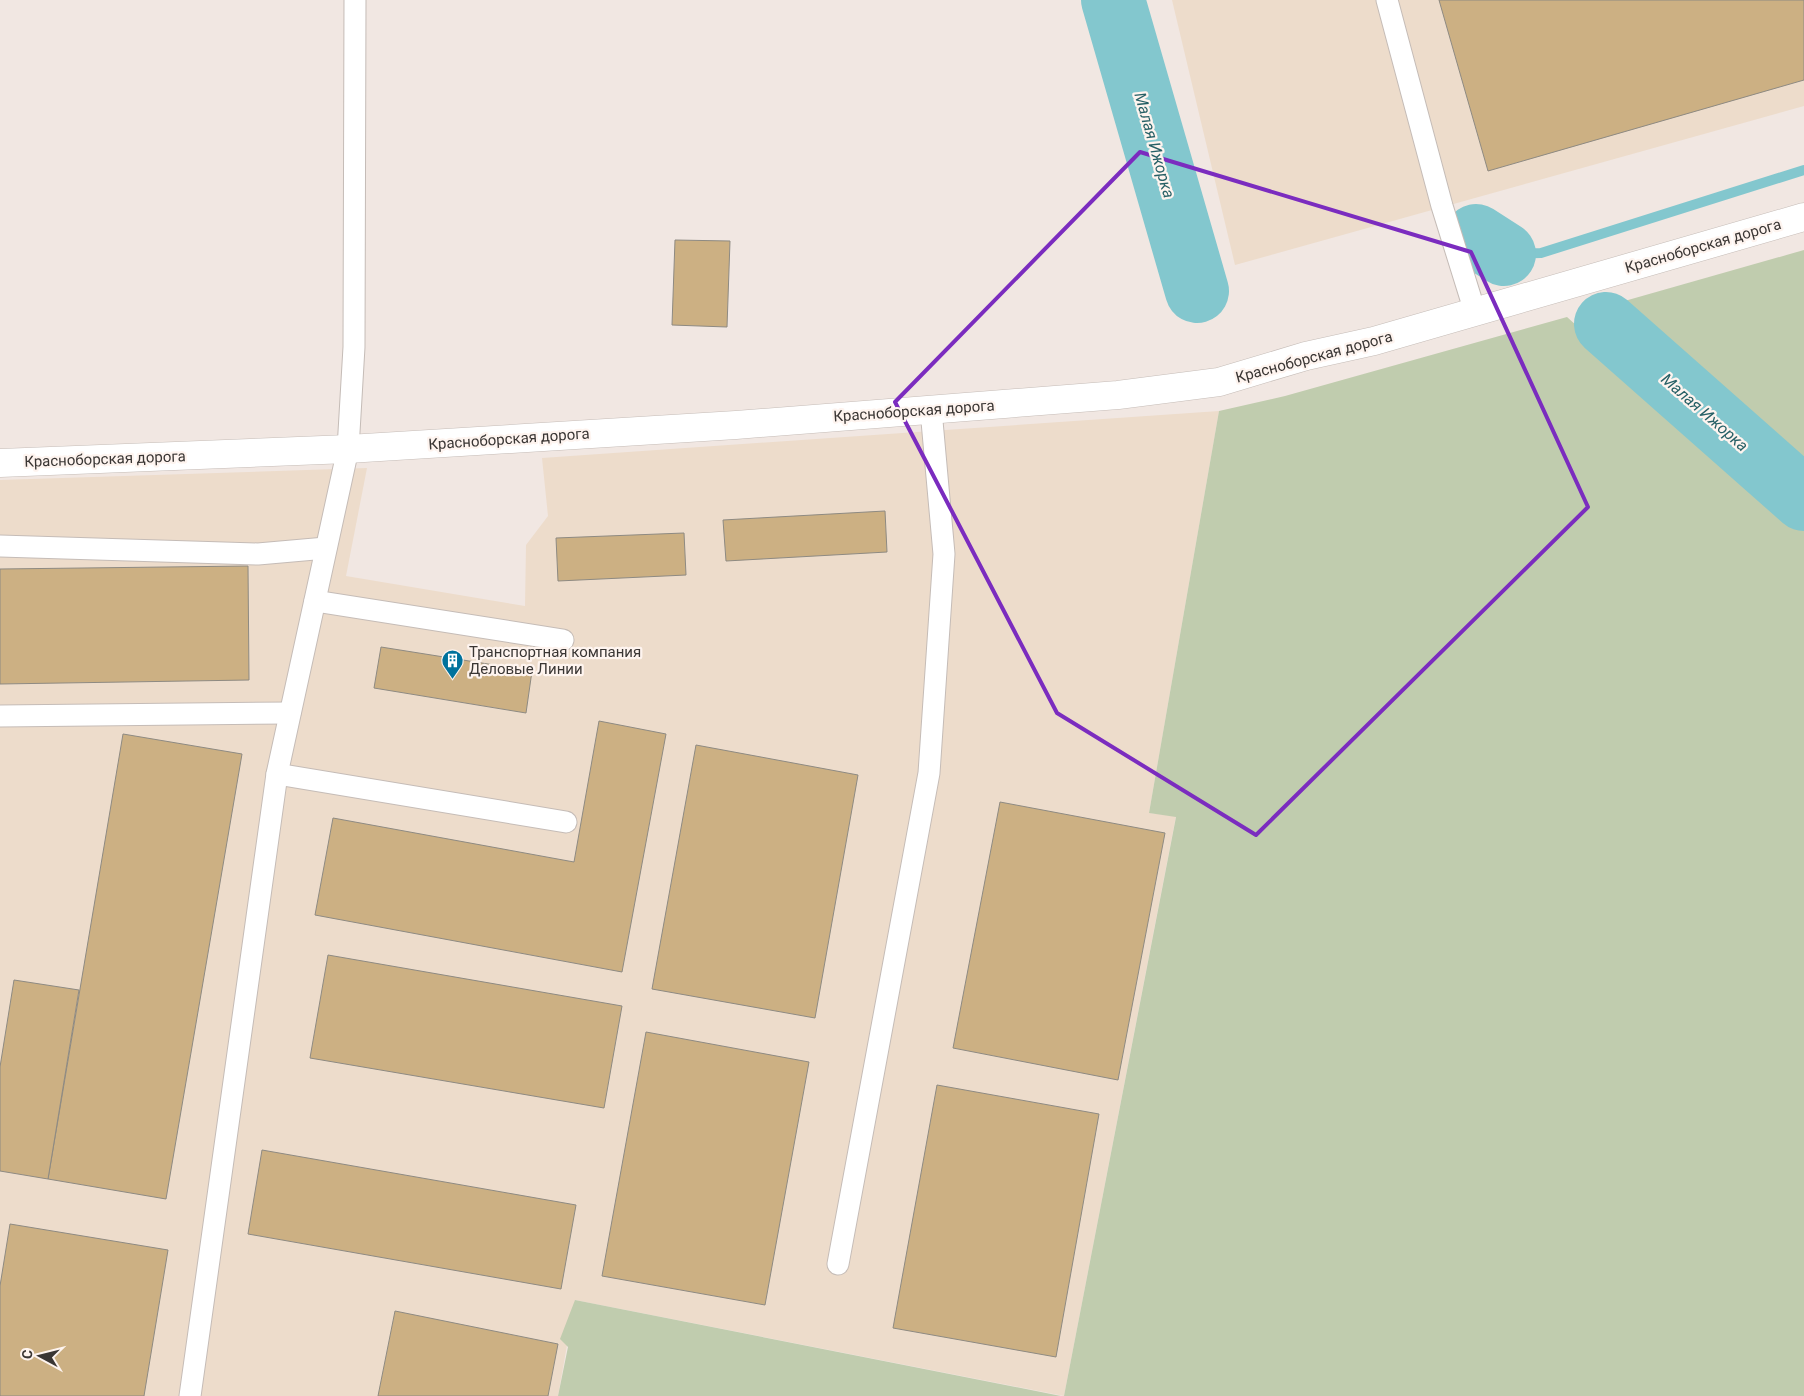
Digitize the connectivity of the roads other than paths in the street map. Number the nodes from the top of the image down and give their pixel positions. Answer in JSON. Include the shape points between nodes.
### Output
{"nodes":[{"id":1,"x":356,"y":0,"type":"edge"},
{"id":2,"x":1387,"y":0,"type":"edge"},
{"id":3,"x":1804,"y":217,"type":"edge"},
{"id":4,"x":1475,"y":312,"type":"junction"},
{"id":5,"x":931,"y":410,"type":"junction"},
{"id":6,"x":348,"y":449,"type":"junction"},
{"id":7,"x":0,"y":462,"type":"edge"},
{"id":8,"x":0,"y":546,"type":"edge"},
{"id":9,"x":326,"y":548,"type":"junction"},
{"id":10,"x":315,"y":601,"type":"junction"},
{"id":11,"x":563,"y":640,"type":"dead end"},
{"id":12,"x":290,"y":713,"type":"junction"},
{"id":13,"x":0,"y":716,"type":"edge"},
{"id":14,"x":277,"y":774,"type":"junction"},
{"id":15,"x":566,"y":822,"type":"dead end"},
{"id":16,"x":838,"y":1264,"type":"dead end"},
{"id":17,"x":190,"y":1396,"type":"edge"}],
"edges":[{"from":1,"to":6,"type":"lane","via":[[354,347]]},
{"from":2,"to":4,"type":"lane","via":[[1442,206]]},
{"from":3,"to":4,"type":"street","name":"Красноборская дорога"},
{"from":4,"to":5,"type":"street","name":"Красноборская дорога","via":[[1219,382],[1118,396]]},
{"from":5,"to":6,"type":"street","name":"Красноборская дорога"},
{"from":5,"to":16,"type":"lane","via":[[944,554],[929,773]]},
{"from":6,"to":7,"type":"street","name":"Красноборская дорога"},
{"from":6,"to":9,"type":"lane"},
{"from":8,"to":9,"type":"lane","via":[[258,554]]},
{"from":9,"to":10,"type":"lane"},
{"from":10,"to":11,"type":"lane"},
{"from":10,"to":12,"type":"lane"},
{"from":12,"to":13,"type":"lane"},
{"from":12,"to":14,"type":"lane"},
{"from":14,"to":15,"type":"lane"},
{"from":14,"to":17,"type":"lane"}]}
